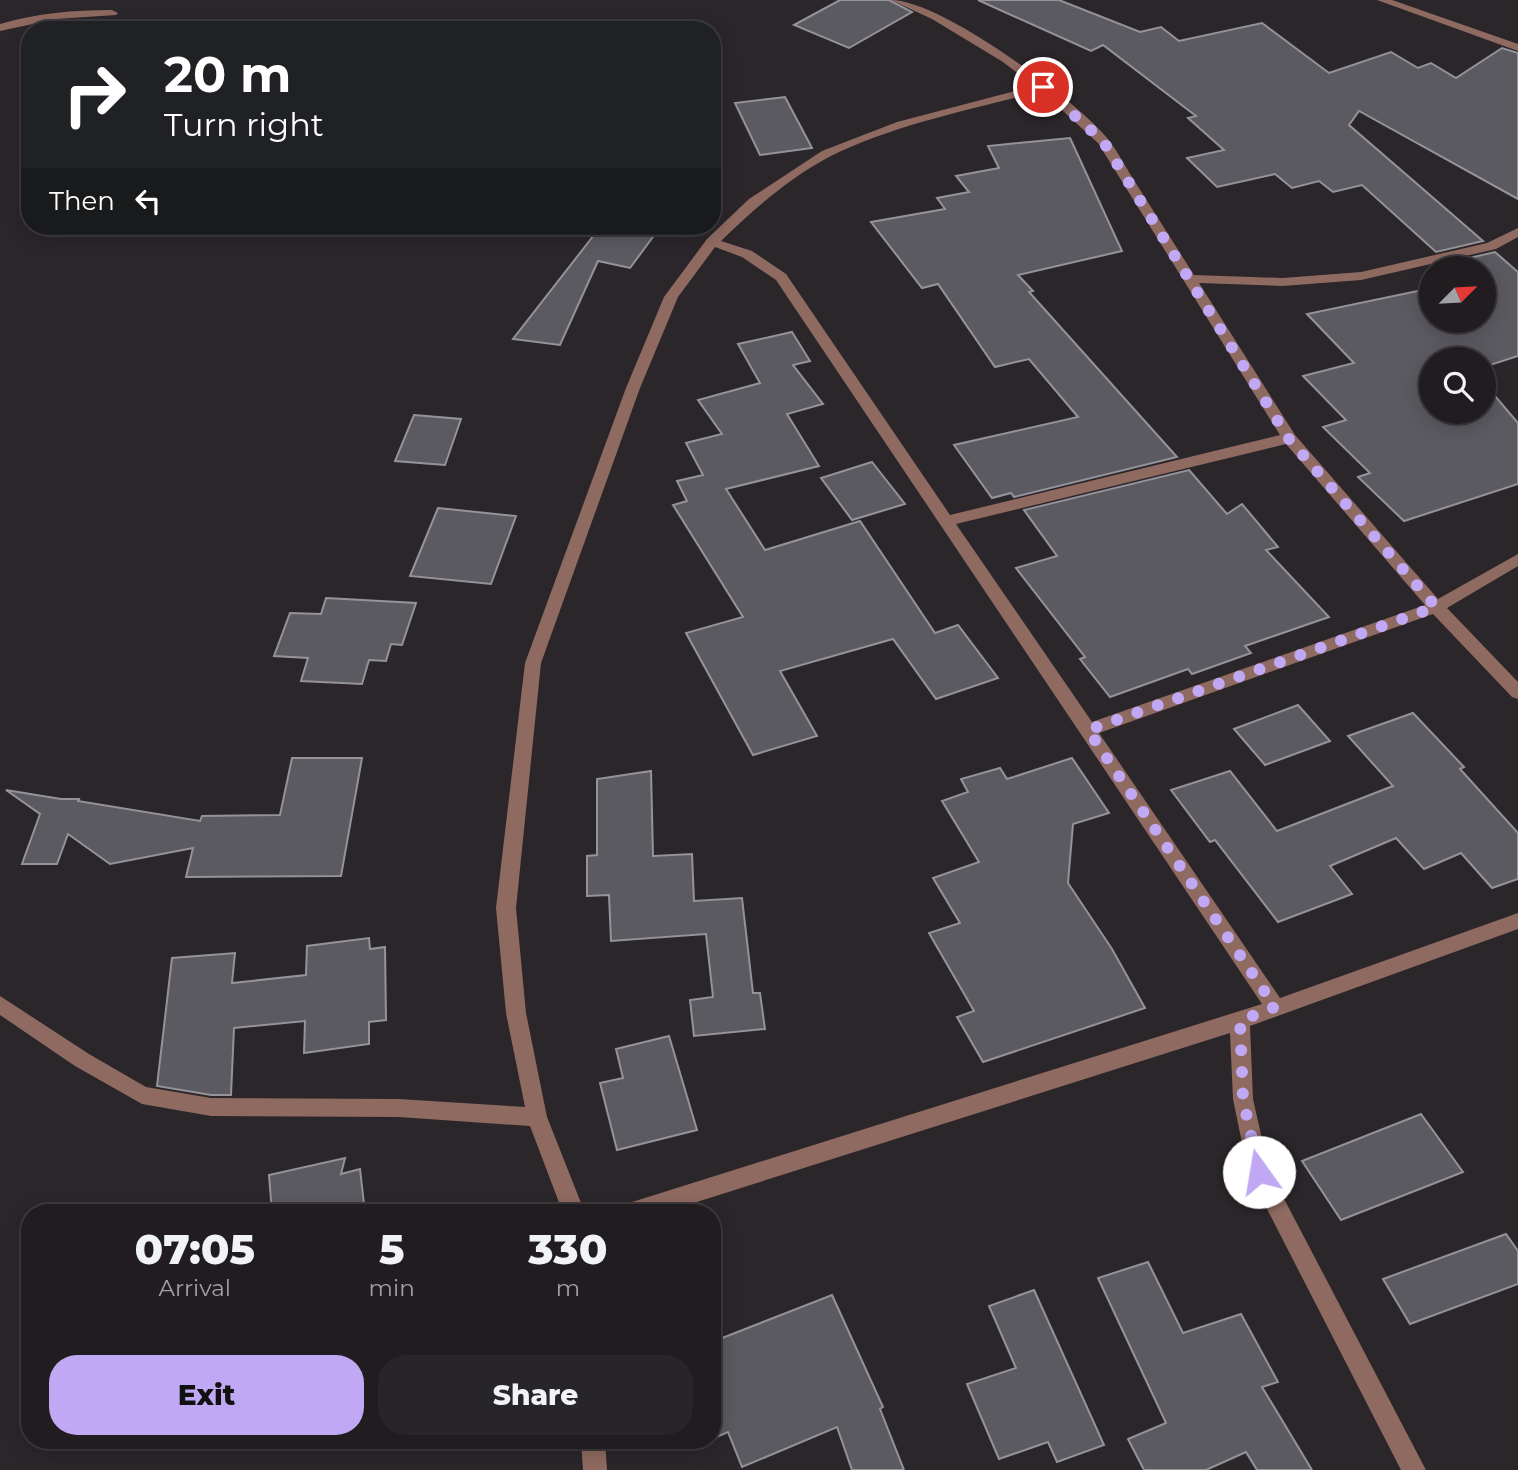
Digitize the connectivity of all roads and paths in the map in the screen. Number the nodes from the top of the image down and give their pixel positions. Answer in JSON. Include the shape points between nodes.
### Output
{"nodes":[{"id":1,"x":896,"y":0,"type":"edge"},
{"id":2,"x":1382,"y":0,"type":"edge"},
{"id":3,"x":112,"y":13,"type":"dead end"},
{"id":4,"x":0,"y":28,"type":"edge"},
{"id":5,"x":1518,"y":48,"type":"edge"},
{"id":6,"x":1043,"y":87,"type":"junction"},
{"id":7,"x":1518,"y":232,"type":"edge"},
{"id":8,"x":721,"y":233,"type":"edge"},
{"id":9,"x":719,"y":235,"type":"edge"},
{"id":10,"x":712,"y":242,"type":"junction"},
{"id":11,"x":1188,"y":279,"type":"junction"},
{"id":12,"x":1289,"y":439,"type":"junction"},
{"id":13,"x":948,"y":521,"type":"junction"},
{"id":14,"x":1518,"y":559,"type":"edge"},
{"id":15,"x":1436,"y":607,"type":"junction"},
{"id":16,"x":1518,"y":693,"type":"edge"},
{"id":17,"x":1088,"y":730,"type":"junction"},
{"id":18,"x":1518,"y":921,"type":"edge"},
{"id":19,"x":0,"y":1004,"type":"edge"},
{"id":20,"x":1275,"y":1007,"type":"junction"},
{"id":21,"x":1240,"y":1021,"type":"junction"},
{"id":22,"x":537,"y":1117,"type":"junction"},
{"id":23,"x":571,"y":1204,"type":"edge"},
{"id":24,"x":658,"y":1204,"type":"edge"},
{"id":25,"x":594,"y":1449,"type":"edge"},
{"id":26,"x":595,"y":1470,"type":"edge"},
{"id":27,"x":1414,"y":1470,"type":"edge"}],
"edges":[{"from":1,"to":6,"type":"street","via":[[936,17]]},
{"from":2,"to":5,"type":"street"},
{"from":3,"to":4,"type":"street","via":[[51,15]]},
{"from":6,"to":8,"type":"street","via":[[901,125],[827,154],[754,202]]},
{"from":6,"to":11,"type":"street","via":[[1103,141]]},
{"from":7,"to":11,"type":"street","via":[[1491,246],[1361,276],[1283,282]]},
{"from":9,"to":10,"type":"street"},
{"from":10,"to":13,"type":"street","via":[[747,254],[781,277]]},
{"from":10,"to":22,"type":"street","via":[[671,297],[533,663],[506,908],[516,1013]]},
{"from":11,"to":12,"type":"street"},
{"from":12,"to":13,"type":"street"},
{"from":12,"to":15,"type":"street"},
{"from":13,"to":17,"type":"street"},
{"from":14,"to":15,"type":"street"},
{"from":15,"to":16,"type":"street"},
{"from":15,"to":17,"type":"street"},
{"from":17,"to":20,"type":"street"},
{"from":18,"to":20,"type":"street"},
{"from":19,"to":22,"type":"street","via":[[142,1095],[211,1107],[399,1108]]},
{"from":20,"to":21,"type":"street"},
{"from":21,"to":24,"type":"street"},
{"from":21,"to":27,"type":"street","via":[[1243,1099],[1259,1172]]},
{"from":22,"to":23,"type":"street"},
{"from":25,"to":26,"type":"street"}]}
